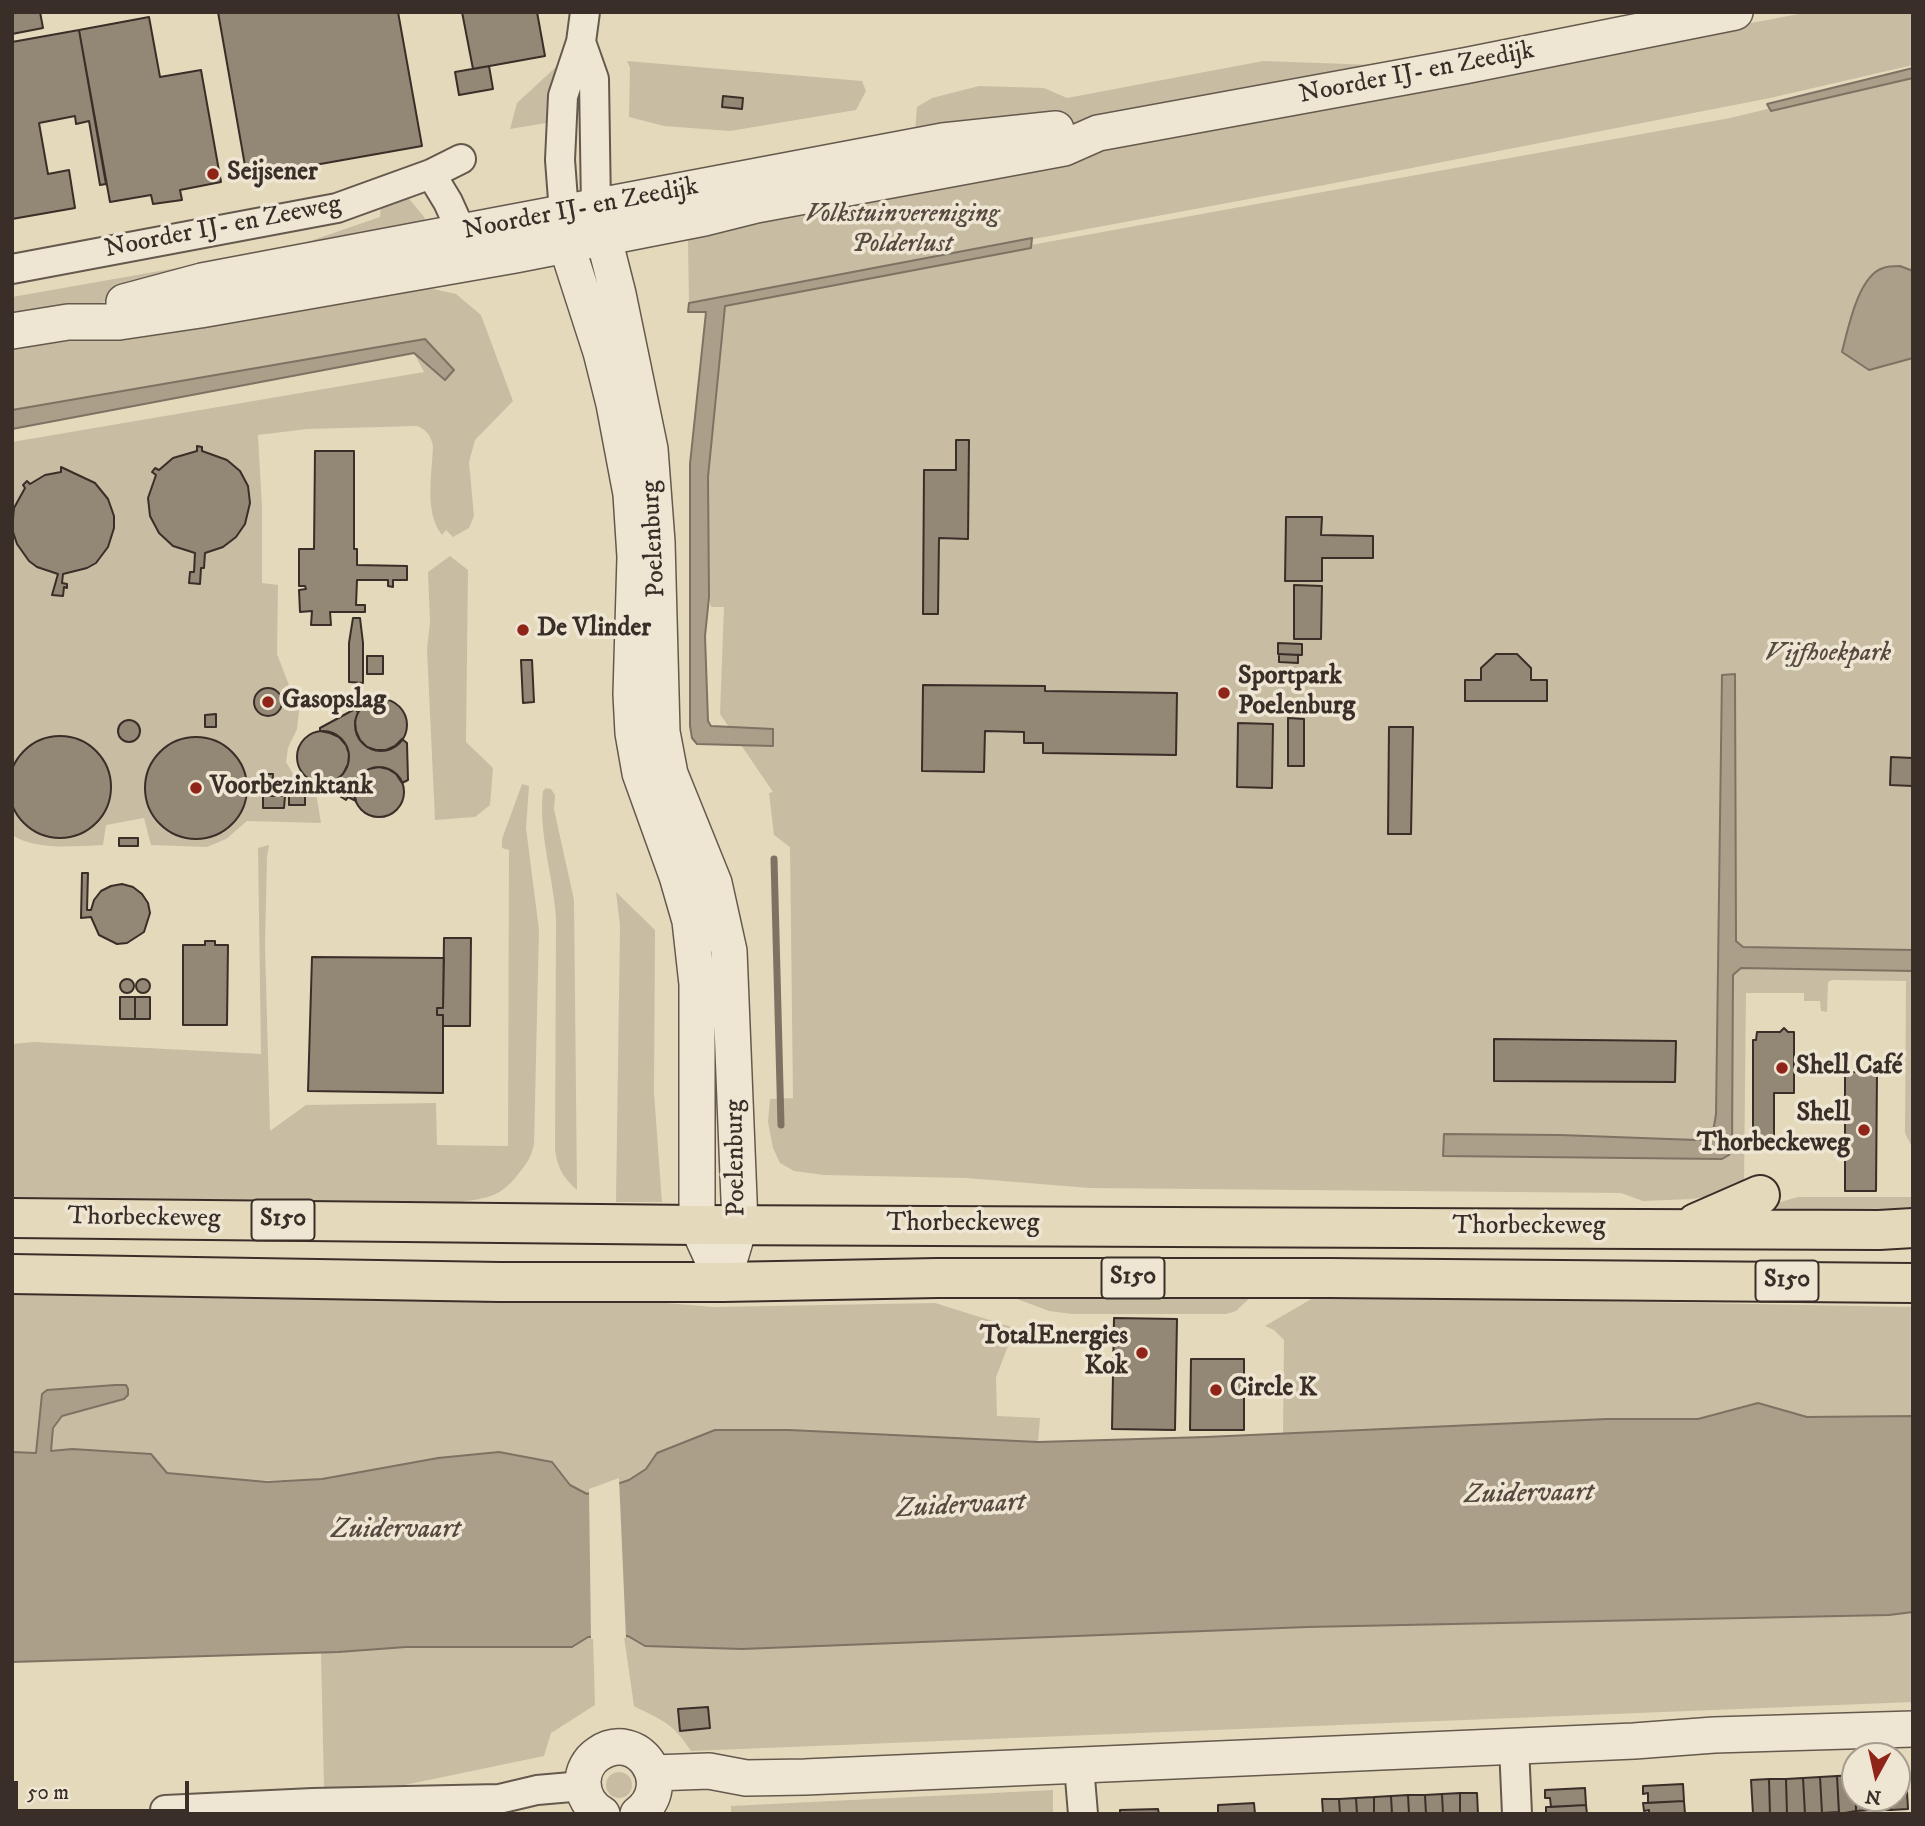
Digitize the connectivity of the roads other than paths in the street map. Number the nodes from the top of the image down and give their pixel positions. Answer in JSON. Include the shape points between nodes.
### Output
{"nodes":[{"id":1,"x":584,"y":12,"type":"edge"},
{"id":2,"x":1735,"y":12,"type":"edge"},
{"id":3,"x":461,"y":159,"type":"dead end"},
{"id":4,"x":431,"y":174,"type":"junction"},
{"id":5,"x":583,"y":226,"type":"junction"},
{"id":6,"x":462,"y":233,"type":"junction"},
{"id":7,"x":12,"y":268,"type":"edge"},
{"id":8,"x":68,"y":322,"type":"junction"},
{"id":9,"x":12,"y":331,"type":"edge"},
{"id":10,"x":1760,"y":1195,"type":"dead end"},
{"id":11,"x":12,"y":1218,"type":"edge"},
{"id":12,"x":740,"y":1224,"type":"junction"},
{"id":13,"x":697,"y":1225,"type":"junction"},
{"id":14,"x":1685,"y":1228,"type":"junction"},
{"id":15,"x":1913,"y":1228,"type":"edge"},
{"id":16,"x":12,"y":1273,"type":"edge"},
{"id":17,"x":937,"y":1278,"type":"junction"},
{"id":18,"x":1329,"y":1278,"type":"junction"},
{"id":19,"x":723,"y":1282,"type":"junction"},
{"id":20,"x":1913,"y":1283,"type":"edge"},
{"id":21,"x":1267,"y":1303,"type":"dead end"},
{"id":22,"x":1000,"y":1305,"type":"dead end"},
{"id":23,"x":1913,"y":1728,"type":"edge"},
{"id":24,"x":1514,"y":1745,"type":"junction"},
{"id":25,"x":1079,"y":1766,"type":"junction"},
{"id":26,"x":649,"y":1793,"type":"edge"},
{"id":27,"x":592,"y":1800,"type":"edge"},
{"id":28,"x":165,"y":1810,"type":"dead end"},
{"id":29,"x":1083,"y":1814,"type":"edge"},
{"id":30,"x":1517,"y":1814,"type":"edge"}],
"edges":[{"from":1,"to":5,"type":"street","via":[[581,42],[594,79]]},
{"from":2,"to":5,"type":"street","name":"Noorder IJ- en Zeedijk","via":[[1098,133],[1064,148],[704,218]]},
{"from":3,"to":4,"type":"street","name":"Noorder IJ- en Zeeweg"},
{"from":4,"to":6,"type":"street"},
{"from":4,"to":7,"type":"street","name":"Noorder IJ- en Zeeweg","via":[[309,215]]},
{"from":5,"to":6,"type":"street","name":"Noorder IJ- en Zeedijk"},
{"from":5,"to":8,"type":"street","name":"Noorder IJ- en Zeedijk","via":[[200,310],[119,322]]},
{"from":5,"to":12,"type":"street","name":"Poelenburg","via":[[646,418],[656,533],[662,732],[670,774],[714,883],[729,951]]},
{"from":5,"to":13,"type":"street","name":"Poelenburg","via":[[570,256],[601,352],[631,494],[633,733],[640,772],[690,921],[695,954]]},
{"from":6,"to":8,"type":"street","name":"Noorder IJ- en Zeedijk","via":[[202,281]]},
{"from":8,"to":9,"type":"street","name":"Noorder IJ- en Zeedijk"},
{"from":10,"to":14,"type":"main road"},
{"from":11,"to":13,"type":"main road","name":"Thorbeckeweg","number":"S150"},
{"from":12,"to":13,"type":"main road","name":"Thorbeckeweg","number":"S150"},
{"from":12,"to":14,"type":"main road","name":"Thorbeckeweg","number":"S150"},
{"from":12,"to":19,"type":"street","name":"Poelenburg"},
{"from":13,"to":19,"type":"street","name":"Poelenburg"},
{"from":14,"to":15,"type":"main road","name":"Thorbeckeweg","number":"S150"},
{"from":16,"to":19,"type":"main road","name":"Thorbeckeweg","number":"S150"},
{"from":17,"to":18,"type":"main road","name":"Thorbeckeweg","number":"S150"},
{"from":17,"to":19,"type":"main road","name":"Thorbeckeweg","number":"S150"},
{"from":17,"to":22,"type":"main road"},
{"from":18,"to":20,"type":"main road","name":"Thorbeckeweg","number":"S150"},
{"from":18,"to":21,"type":"main road"},
{"from":23,"to":24,"type":"street"},
{"from":24,"to":25,"type":"street"},
{"from":24,"to":30,"type":"street"},
{"from":25,"to":26,"type":"street","via":[[746,1778],[709,1771]]},
{"from":25,"to":29,"type":"street"},
{"from":26,"to":27,"type":"street","via":[[642,1756],[616,1747],[594,1757],[586,1770]]},
{"from":27,"to":28,"type":"street","via":[[537,1790],[499,1799]]}]}
